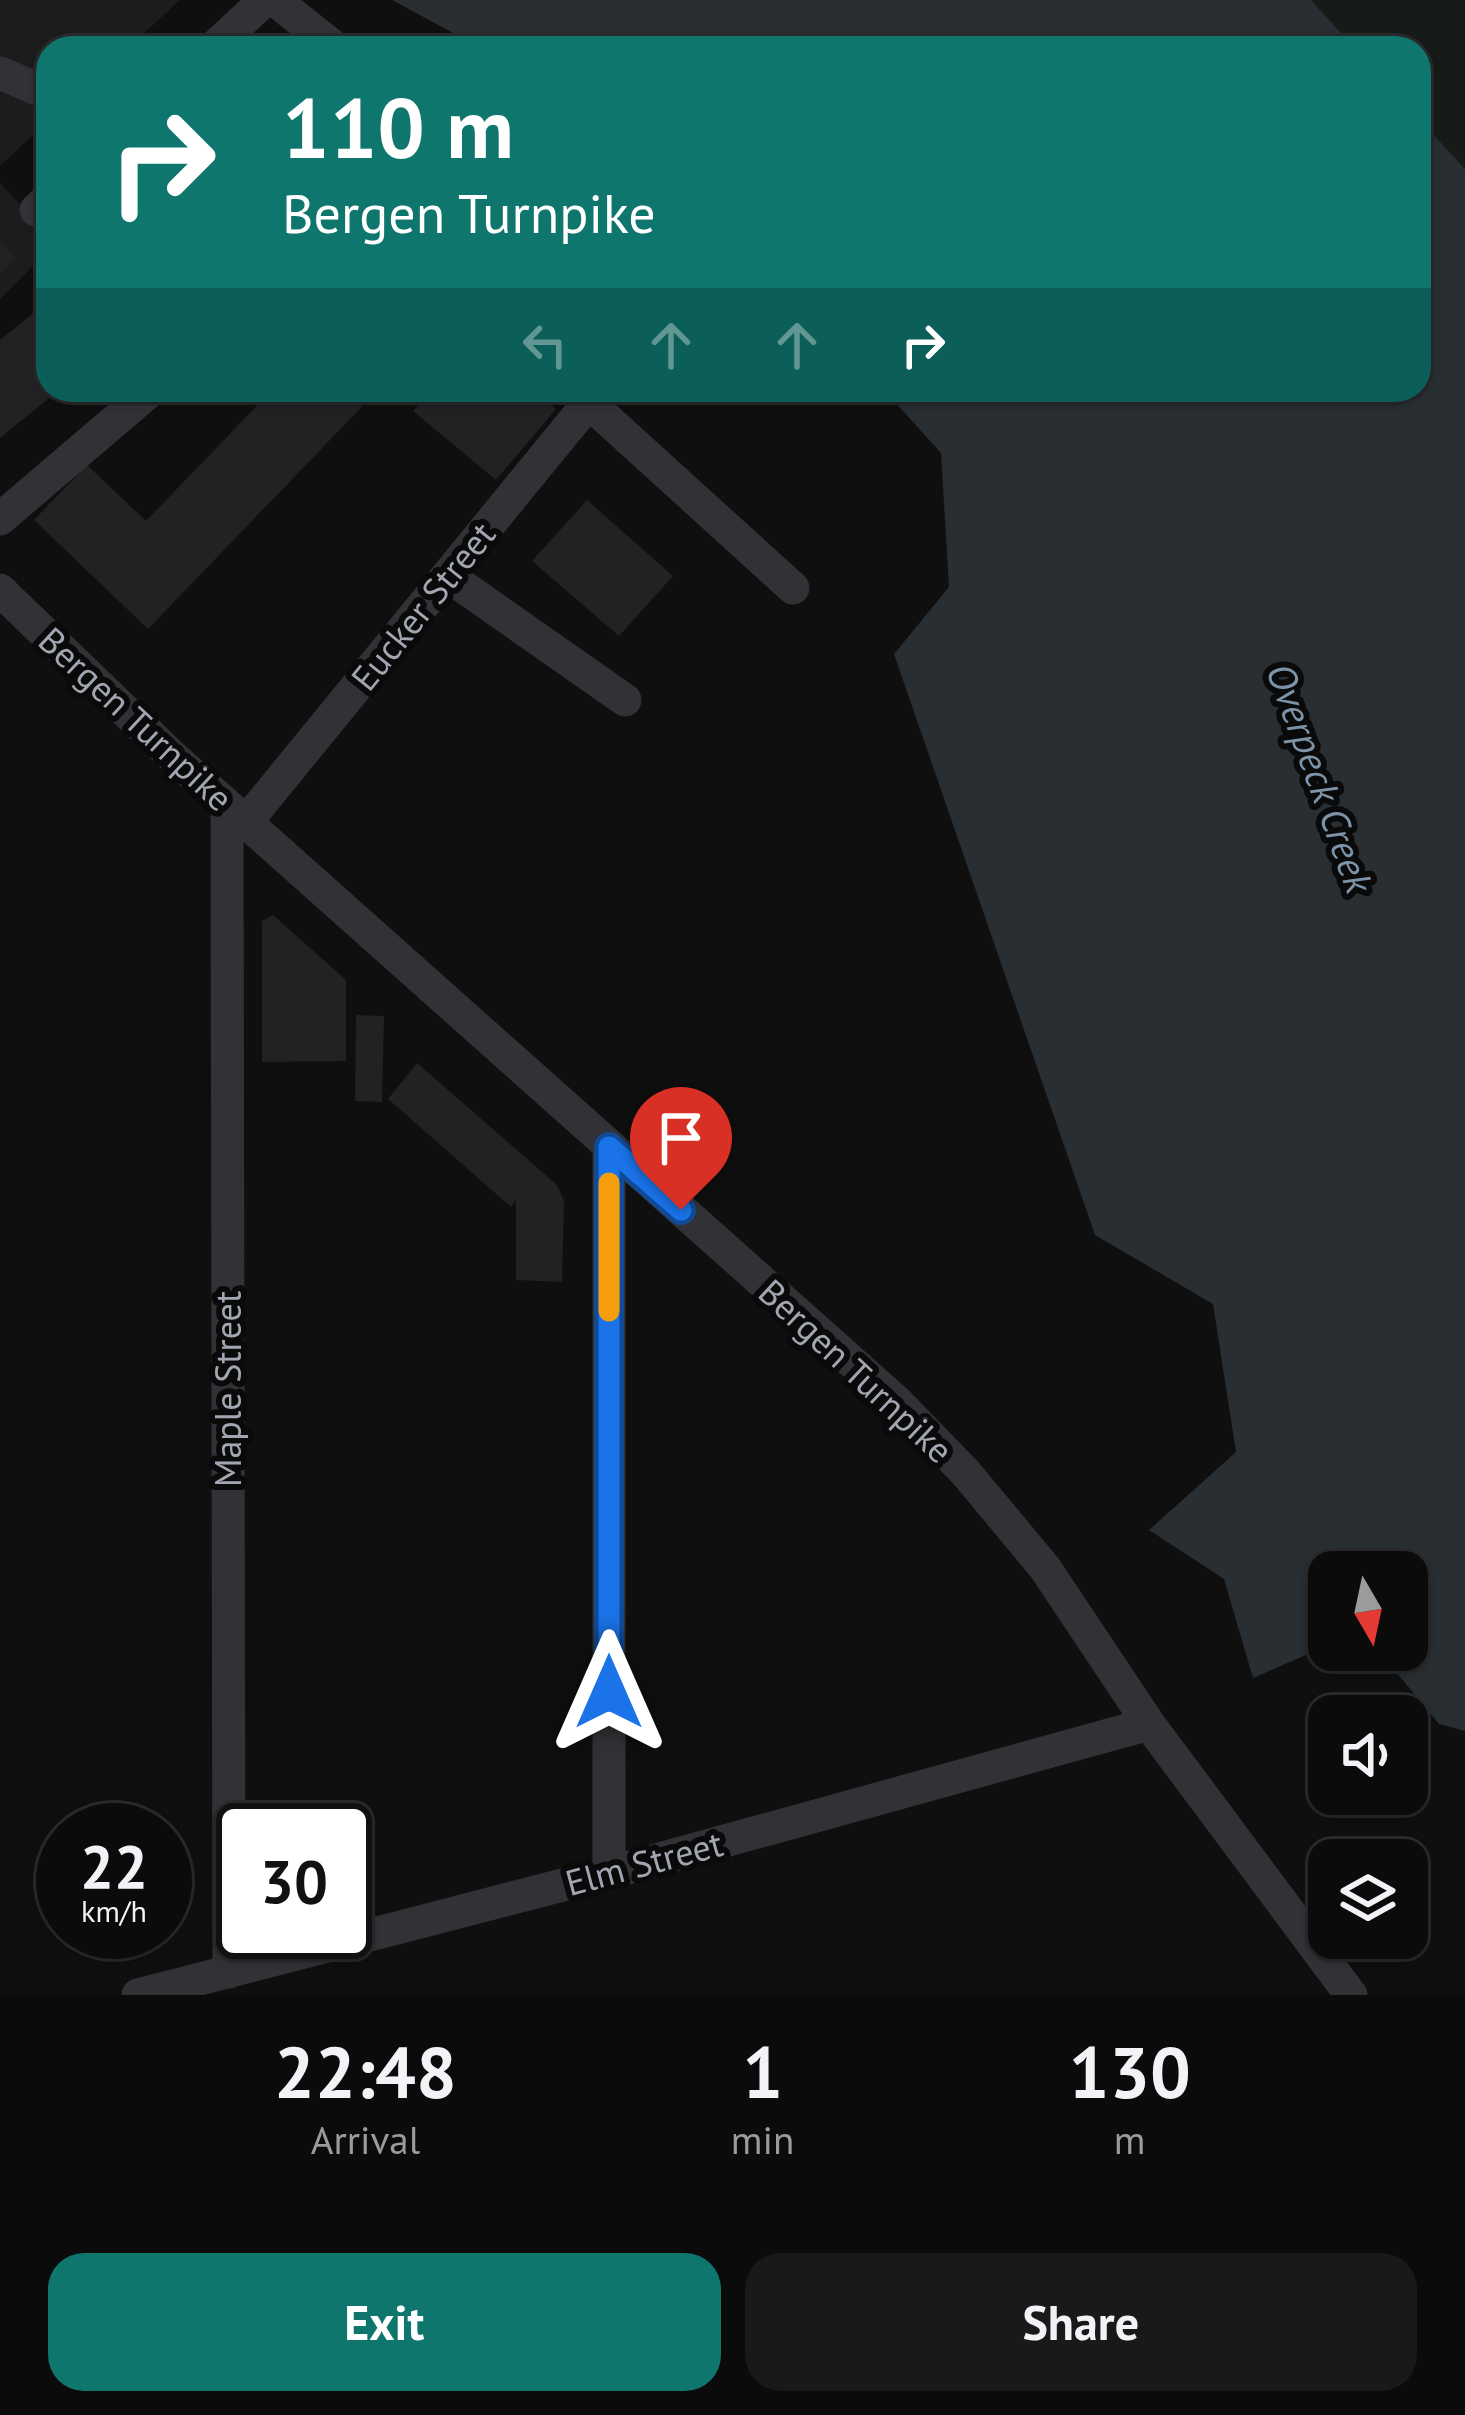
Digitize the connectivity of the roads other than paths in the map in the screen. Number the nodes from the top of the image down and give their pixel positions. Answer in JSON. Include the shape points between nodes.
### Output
{"nodes":[{"id":1,"x":265,"y":0,"type":"edge"},
{"id":2,"x":274,"y":0,"type":"edge"},
{"id":3,"x":226,"y":36,"type":"edge"},
{"id":4,"x":320,"y":36,"type":"edge"},
{"id":5,"x":0,"y":73,"type":"edge"},
{"id":6,"x":36,"y":89,"type":"edge"},
{"id":7,"x":137,"y":402,"type":"edge"},
{"id":8,"x":582,"y":402,"type":"edge"},
{"id":9,"x":596,"y":402,"type":"edge"},
{"id":10,"x":0,"y":519,"type":"edge"},
{"id":11,"x":448,"y":576,"type":"junction"},
{"id":12,"x":793,"y":588,"type":"dead end"},
{"id":13,"x":0,"y":590,"type":"edge"},
{"id":14,"x":625,"y":700,"type":"dead end"},
{"id":15,"x":237,"y":814,"type":"junction"},
{"id":16,"x":609,"y":1147,"type":"junction"},
{"id":17,"x":1149,"y":1724,"type":"junction"},
{"id":18,"x":609,"y":1874,"type":"junction"},
{"id":19,"x":229,"y":1972,"type":"junction"},
{"id":20,"x":137,"y":1995,"type":"edge"},
{"id":21,"x":1351,"y":1995,"type":"edge"}],
"edges":[{"from":1,"to":3,"type":"street"},
{"from":2,"to":4,"type":"street"},
{"from":5,"to":6,"type":"street"},
{"from":7,"to":10,"type":"street"},
{"from":8,"to":11,"type":"street","name":"Eucker Street"},
{"from":9,"to":12,"type":"street"},
{"from":11,"to":14,"type":"street"},
{"from":11,"to":15,"type":"street","name":"Eucker Street"},
{"from":13,"to":15,"type":"street","name":"Bergen Turnpike"},
{"from":15,"to":16,"type":"street","name":"Bergen Turnpike"},
{"from":15,"to":19,"type":"street","name":"Maple Street"},
{"from":16,"to":17,"type":"street","name":"Bergen Turnpike","via":[[966,1473],[1045,1568]]},
{"from":16,"to":18,"type":"street"},
{"from":17,"to":18,"type":"street","name":"Elm Street"},
{"from":17,"to":21,"type":"street","name":"Bergen Turnpike"},
{"from":18,"to":19,"type":"street","name":"Elm Street"},
{"from":19,"to":20,"type":"street","name":"Elm Street"}]}
